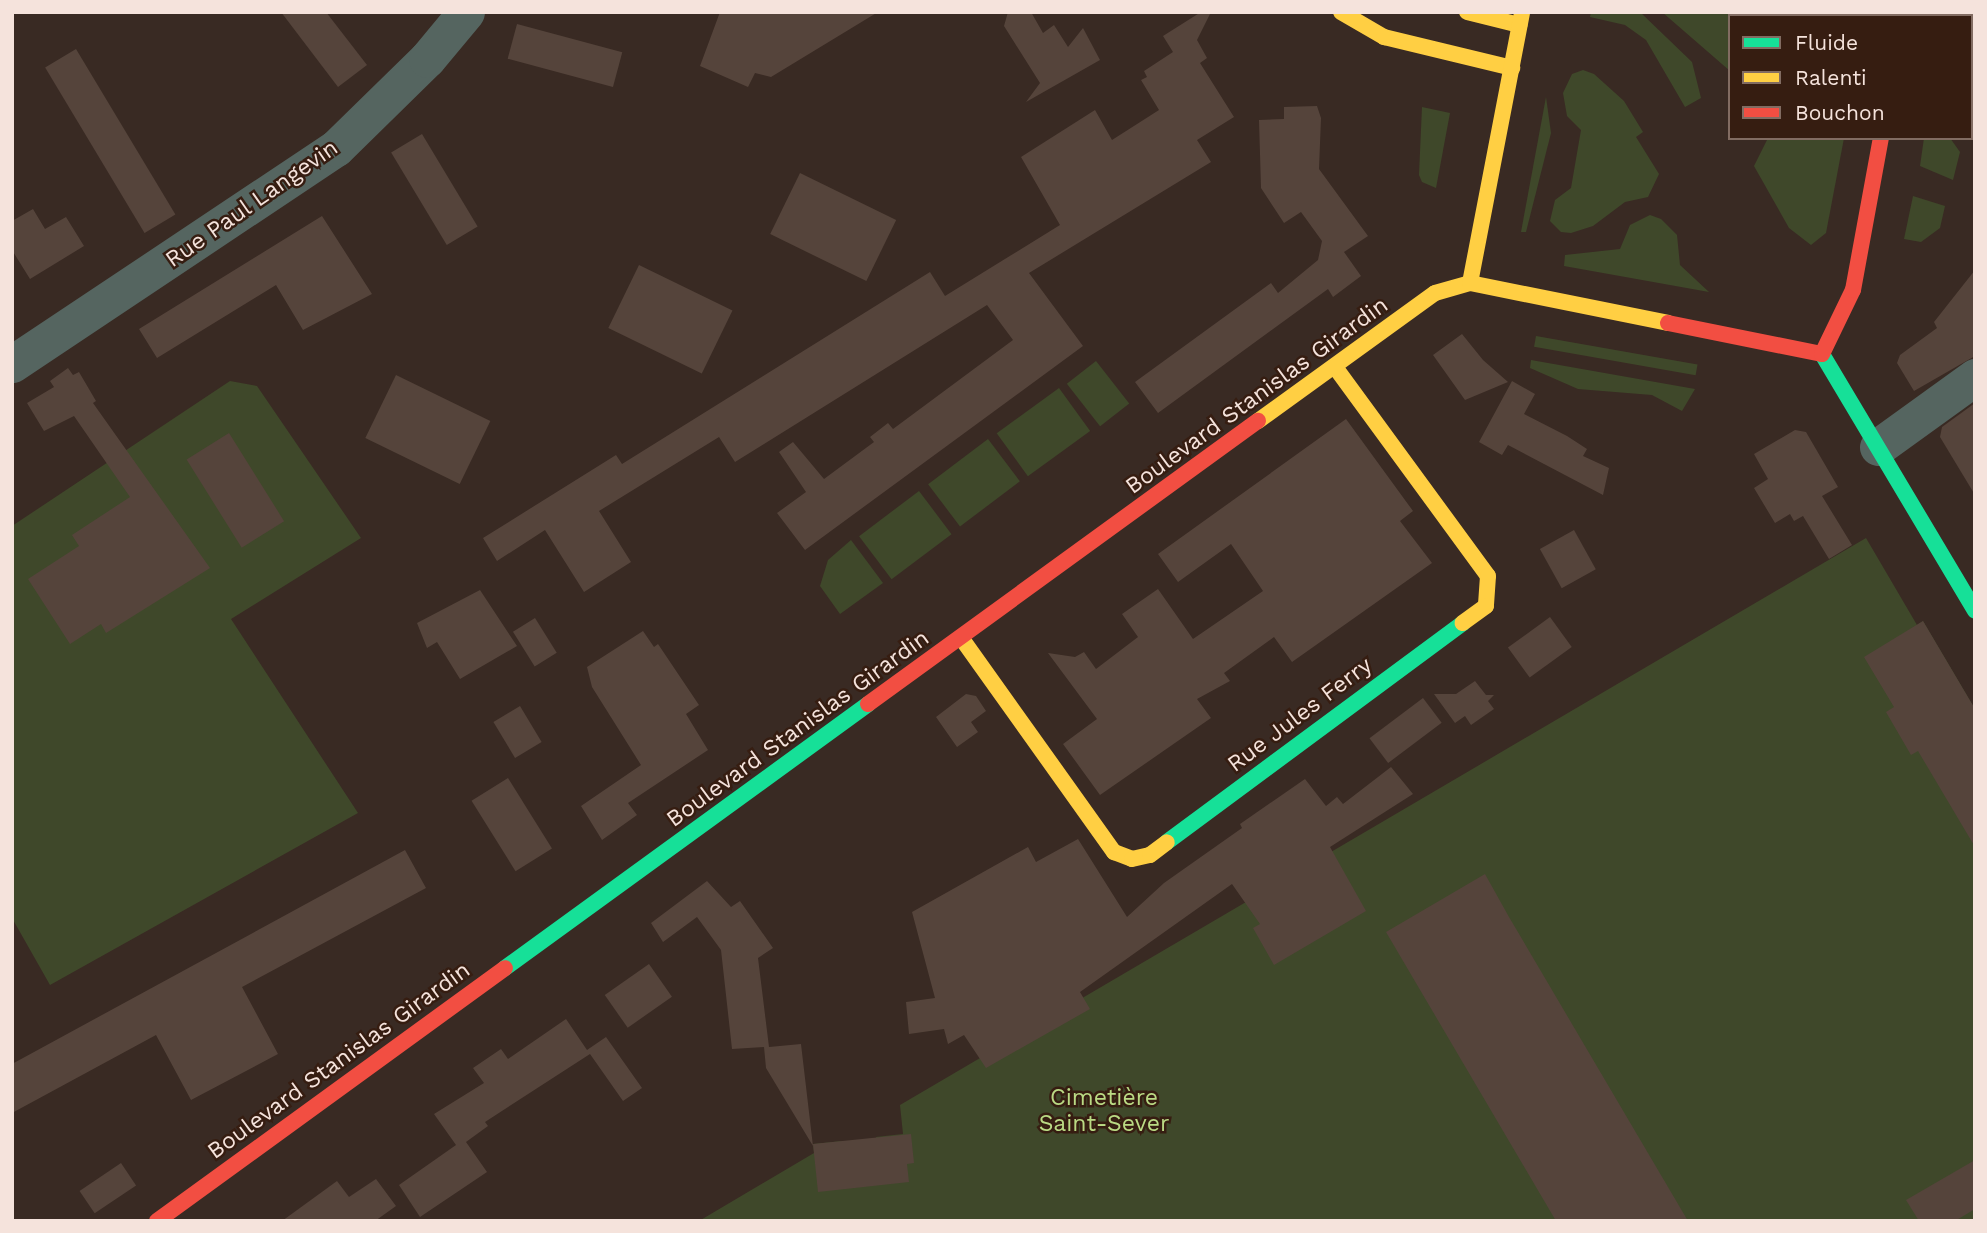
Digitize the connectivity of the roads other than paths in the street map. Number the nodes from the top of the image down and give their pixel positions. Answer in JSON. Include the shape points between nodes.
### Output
{"nodes":[{"id":1,"x":466,"y":12,"type":"edge"},
{"id":2,"x":1341,"y":12,"type":"edge"},
{"id":3,"x":1467,"y":12,"type":"edge"},
{"id":4,"x":1521,"y":19,"type":"edge"},
{"id":5,"x":1512,"y":68,"type":"junction"},
{"id":6,"x":1881,"y":140,"type":"edge"},
{"id":7,"x":1470,"y":283,"type":"junction"},
{"id":8,"x":1822,"y":354,"type":"junction"},
{"id":9,"x":12,"y":365,"type":"edge"},
{"id":10,"x":1335,"y":367,"type":"junction"},
{"id":11,"x":1975,"y":377,"type":"edge"},
{"id":12,"x":1878,"y":447,"type":"junction"},
{"id":13,"x":1975,"y":611,"type":"edge"},
{"id":14,"x":962,"y":639,"type":"junction"},
{"id":15,"x":157,"y":1221,"type":"edge"}],
"edges":[{"from":1,"to":9,"type":"street","name":"Rue Paul Langevin","via":[[428,60],[336,148]]},
{"from":2,"to":5,"type":"main road","via":[[1384,37]]},
{"from":3,"to":4,"type":"main road"},
{"from":4,"to":5,"type":"main road"},
{"from":5,"to":7,"type":"main road"},
{"from":6,"to":8,"type":"main road","via":[[1853,290]]},
{"from":7,"to":8,"type":"main road"},
{"from":7,"to":10,"type":"main road","name":"Boulevard Stanislas Girardin","via":[[1435,293]]},
{"from":8,"to":12,"type":"main road"},
{"from":10,"to":14,"type":"main road","name":"Boulevard Stanislas Girardin"},
{"from":10,"to":14,"type":"main road","name":"Rue Jules Ferry","via":[[1488,576],[1486,606],[1150,855],[1132,859],[1114,852]]},
{"from":11,"to":12,"type":"street"},
{"from":12,"to":13,"type":"main road"},
{"from":14,"to":15,"type":"main road","name":"Boulevard Stanislas Girardin"}]}
